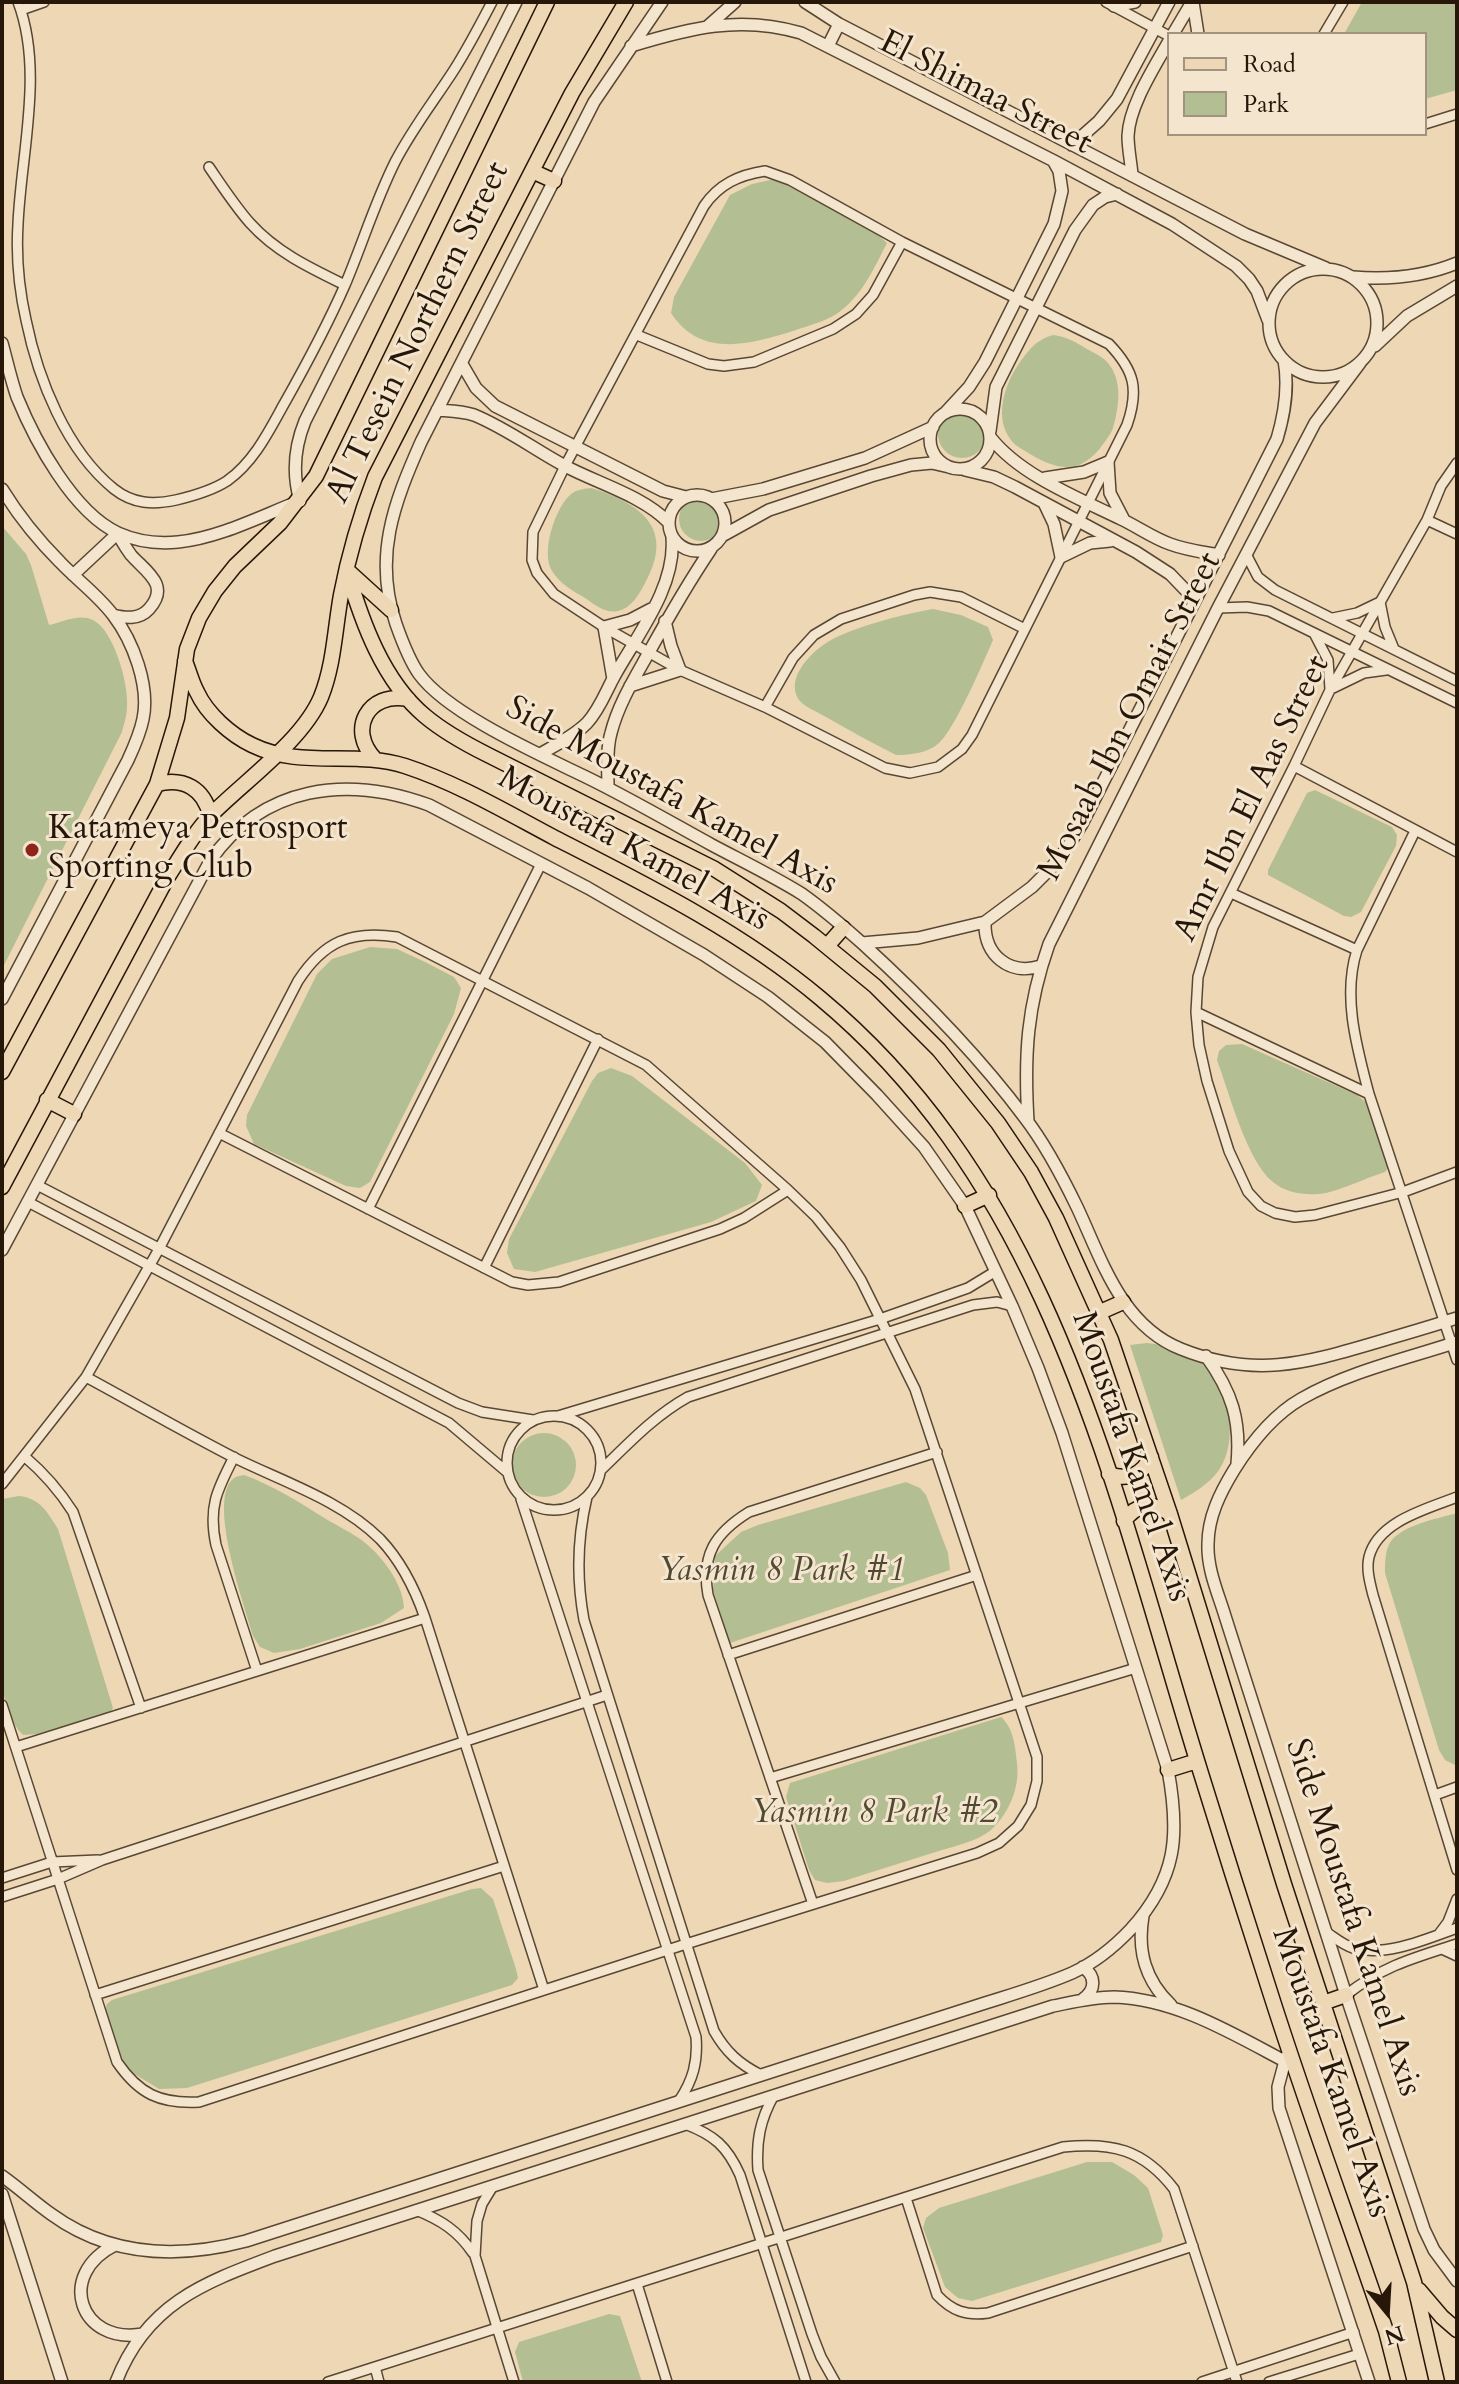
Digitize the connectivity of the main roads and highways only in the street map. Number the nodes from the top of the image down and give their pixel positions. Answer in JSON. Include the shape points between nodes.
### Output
{"nodes":[{"id":1,"x":547,"y":2,"type":"edge"},
{"id":2,"x":625,"y":3,"type":"edge"},
{"id":3,"x":532,"y":171,"type":"junction"},
{"id":4,"x":554,"y":181,"type":"road end"},
{"id":5,"x":347,"y":571,"type":"junction"},
{"id":6,"x":391,"y":610,"type":"road end"},
{"id":7,"x":185,"y":661,"type":"junction"},
{"id":8,"x":408,"y":699,"type":"junction"},
{"id":9,"x":276,"y":754,"type":"junction"},
{"id":10,"x":375,"y":759,"type":"junction"},
{"id":11,"x":157,"y":784,"type":"junction"},
{"id":12,"x":210,"y":815,"type":"junction"},
{"id":13,"x":843,"y":928,"type":"road end"},
{"id":14,"x":827,"y":946,"type":"junction"},
{"id":15,"x":2,"y":1072,"type":"edge"},
{"id":16,"x":47,"y":1100,"type":"junction"},
{"id":17,"x":74,"y":1114,"type":"road end"},
{"id":18,"x":2,"y":1187,"type":"edge"},
{"id":19,"x":989,"y":1195,"type":"junction"},
{"id":20,"x":965,"y":1206,"type":"road end"},
{"id":21,"x":1123,"y":1302,"type":"road end"},
{"id":22,"x":1098,"y":1313,"type":"junction"},
{"id":23,"x":1151,"y":1457,"type":"junction"},
{"id":24,"x":1109,"y":1474,"type":"junction"},
{"id":25,"x":1170,"y":1514,"type":"junction"},
{"id":26,"x":1124,"y":1521,"type":"junction"},
{"id":27,"x":1197,"y":1761,"type":"junction"},
{"id":28,"x":1168,"y":1770,"type":"road end"},
{"id":29,"x":1346,"y":1995,"type":"road end"},
{"id":30,"x":1323,"y":2003,"type":"junction"},
{"id":31,"x":1414,"y":2282,"type":"junction"},
{"id":32,"x":1457,"y":2330,"type":"edge"},
{"id":33,"x":1399,"y":2382,"type":"edge"},
{"id":34,"x":1437,"y":2382,"type":"edge"}],
"edges":[{"from":1,"to":7,"type":"main road","name":"Al Tesein Northern Street","via":[[316,476],[300,501],[215,591],[199,618]]},
{"from":2,"to":3,"type":"main road","name":"Al Tesein Northern Street"},
{"from":3,"to":4,"type":"main road"},
{"from":3,"to":5,"type":"main road","name":"Al Tesein Northern Street","via":[[375,477],[357,523]]},
{"from":5,"to":6,"type":"main road"},
{"from":5,"to":8,"type":"main road","name":"Moustafa Kamel Axis","via":[[377,650]]},
{"from":5,"to":9,"type":"main road","name":"Al Tesein Northern Street","via":[[321,696],[306,723]]},
{"from":7,"to":9,"type":"main road","name":"Moustafa Kamel Axis","via":[[209,711],[248,744]]},
{"from":7,"to":11,"type":"main road","name":"Al Tesein Northern Street","via":[[177,718]]},
{"from":8,"to":10,"type":"main road","via":[[379,701],[366,715],[363,743]]},
{"from":8,"to":14,"type":"main road","name":"Moustafa Kamel Axis","via":[[466,744],[713,868]]},
{"from":9,"to":10,"type":"main road","name":"Moustafa Kamel Axis"},
{"from":9,"to":12,"type":"main road","name":"Al Tesein Northern Street"},
{"from":10,"to":19,"type":"main road","name":"Moustafa Kamel Axis","via":[[450,784],[601,861],[699,914],[786,972],[890,1064]]},
{"from":11,"to":12,"type":"main road","via":[[192,786]]},
{"from":11,"to":15,"type":"main road","name":"Al Tesein Northern Street"},
{"from":12,"to":16,"type":"main road","name":"Al Tesein Northern Street","via":[[167,878]]},
{"from":13,"to":14,"type":"main road"},
{"from":14,"to":22,"type":"main road","name":"Moustafa Kamel Axis","via":[[906,1015],[998,1123],[1056,1218]]},
{"from":16,"to":17,"type":"main road"},
{"from":16,"to":18,"type":"main road","name":"Al Tesein Northern Street"},
{"from":19,"to":20,"type":"main road"},
{"from":19,"to":24,"type":"main road","name":"Moustafa Kamel Axis","via":[[1065,1350]]},
{"from":21,"to":22,"type":"main road"},
{"from":22,"to":23,"type":"main road","name":"Moustafa Kamel Axis"},
{"from":23,"to":24,"type":"main road","via":[[1134,1476]]},
{"from":23,"to":25,"type":"main road","name":"Moustafa Kamel Axis"},
{"from":24,"to":26,"type":"main road","name":"Moustafa Kamel Axis"},
{"from":25,"to":26,"type":"main road","via":[[1145,1505]]},
{"from":25,"to":30,"type":"main road","name":"Moustafa Kamel Axis"},
{"from":26,"to":27,"type":"main road","name":"Moustafa Kamel Axis"},
{"from":27,"to":28,"type":"main road"},
{"from":27,"to":33,"type":"main road","name":"Moustafa Kamel Axis","via":[[1289,2059],[1386,2331]]},
{"from":29,"to":30,"type":"main road"},
{"from":30,"to":31,"type":"main road","name":"Moustafa Kamel Axis"},
{"from":31,"to":32,"type":"main road"},
{"from":31,"to":34,"type":"main road","name":"Moustafa Kamel Axis"}]}
